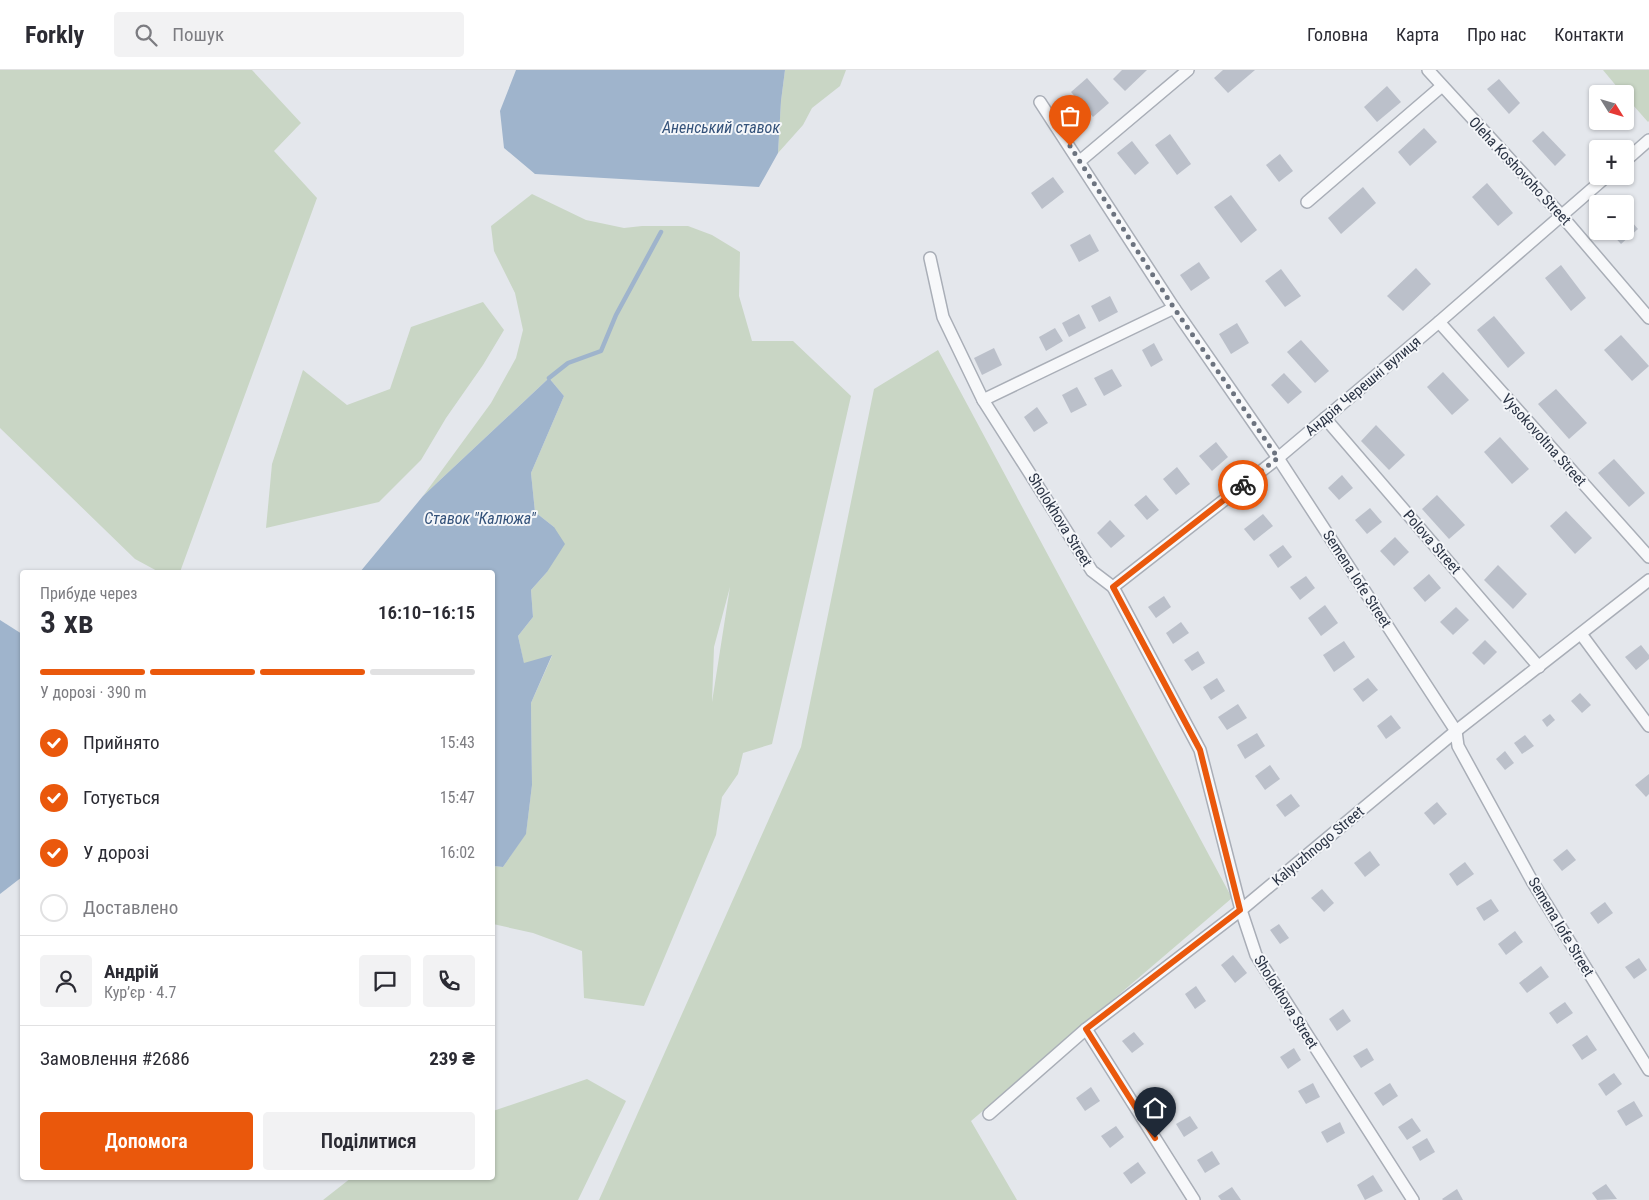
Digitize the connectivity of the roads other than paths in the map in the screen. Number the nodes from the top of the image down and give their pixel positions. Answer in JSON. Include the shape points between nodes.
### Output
{"nodes":[{"id":1,"x":1188,"y":70,"type":"edge"},
{"id":2,"x":1428,"y":70,"type":"edge"},
{"id":3,"x":1442,"y":86,"type":"junction"},
{"id":4,"x":1040,"y":102,"type":"dead end"},
{"id":5,"x":1649,"y":140,"type":"edge"},
{"id":6,"x":1634,"y":153,"type":"edge"},
{"id":7,"x":1080,"y":161,"type":"junction"},
{"id":8,"x":1596,"y":185,"type":"edge"},
{"id":9,"x":1307,"y":202,"type":"dead end"},
{"id":10,"x":1561,"y":215,"type":"junction"},
{"id":11,"x":930,"y":258,"type":"dead end"},
{"id":12,"x":1174,"y":308,"type":"junction"},
{"id":13,"x":1649,"y":318,"type":"edge"},
{"id":14,"x":1439,"y":322,"type":"junction"},
{"id":15,"x":983,"y":400,"type":"junction"},
{"id":16,"x":1325,"y":418,"type":"junction"},
{"id":17,"x":1278,"y":458,"type":"junction"},
{"id":18,"x":1649,"y":557,"type":"edge"},
{"id":19,"x":1649,"y":580,"type":"edge"},
{"id":20,"x":1113,"y":587,"type":"junction"},
{"id":21,"x":1581,"y":634,"type":"junction"},
{"id":22,"x":1539,"y":667,"type":"junction"},
{"id":23,"x":1649,"y":726,"type":"edge"},
{"id":24,"x":1456,"y":731,"type":"junction"},
{"id":25,"x":1240,"y":910,"type":"junction"},
{"id":26,"x":1086,"y":1029,"type":"junction"},
{"id":27,"x":1649,"y":1070,"type":"edge"},
{"id":28,"x":989,"y":1114,"type":"dead end"},
{"id":29,"x":1194,"y":1200,"type":"edge"},
{"id":30,"x":1413,"y":1200,"type":"edge"}],
"edges":[{"from":1,"to":7,"type":"street"},
{"from":2,"to":3,"type":"street","name":"Oleha Koshovoho Street"},
{"from":3,"to":9,"type":"street"},
{"from":3,"to":10,"type":"street","name":"Oleha Koshovoho Street"},
{"from":4,"to":7,"type":"street","name":"Semena Iofe Street"},
{"from":5,"to":6,"type":"street"},
{"from":7,"to":12,"type":"street","name":"Semena Iofe Street"},
{"from":8,"to":10,"type":"street","name":"Андрія Черешні вулиця"},
{"from":10,"to":13,"type":"street","name":"Oleha Koshovoho Street"},
{"from":10,"to":14,"type":"street","name":"Андрія Черешні вулиця"},
{"from":11,"to":15,"type":"street","name":"Sholokhova Street","via":[[943,317]]},
{"from":12,"to":15,"type":"street"},
{"from":12,"to":17,"type":"street","name":"Semena Iofe Street"},
{"from":14,"to":16,"type":"street","name":"Андрія Черешні вулиця"},
{"from":14,"to":18,"type":"street","name":"Vysokovoltna Street"},
{"from":15,"to":20,"type":"street","name":"Sholokhova Street","via":[[1092,571]]},
{"from":16,"to":17,"type":"street","name":"Андрія Черешні вулиця"},
{"from":16,"to":22,"type":"street","name":"Polova Street"},
{"from":17,"to":20,"type":"street","name":"Андрія Черешні вулиця"},
{"from":17,"to":24,"type":"street","name":"Semena Iofe Street"},
{"from":19,"to":21,"type":"street","name":"Kalyuzhnogo Street"},
{"from":20,"to":25,"type":"street","name":"Sholokhova Street","via":[[1200,750]]},
{"from":21,"to":22,"type":"street","name":"Kalyuzhnogo Street"},
{"from":21,"to":23,"type":"street"},
{"from":22,"to":24,"type":"street","name":"Kalyuzhnogo Street"},
{"from":24,"to":25,"type":"street","name":"Kalyuzhnogo Street"},
{"from":24,"to":27,"type":"street","name":"Semena Iofe Street","via":[[1458,746],[1532,881]]},
{"from":25,"to":26,"type":"street","name":"Kalyuzhnogo Street"},
{"from":25,"to":30,"type":"street","name":"Sholokhova Street","via":[[1256,955]]},
{"from":26,"to":28,"type":"street","name":"Kalyuzhnogo Street"},
{"from":26,"to":29,"type":"street"}]}
